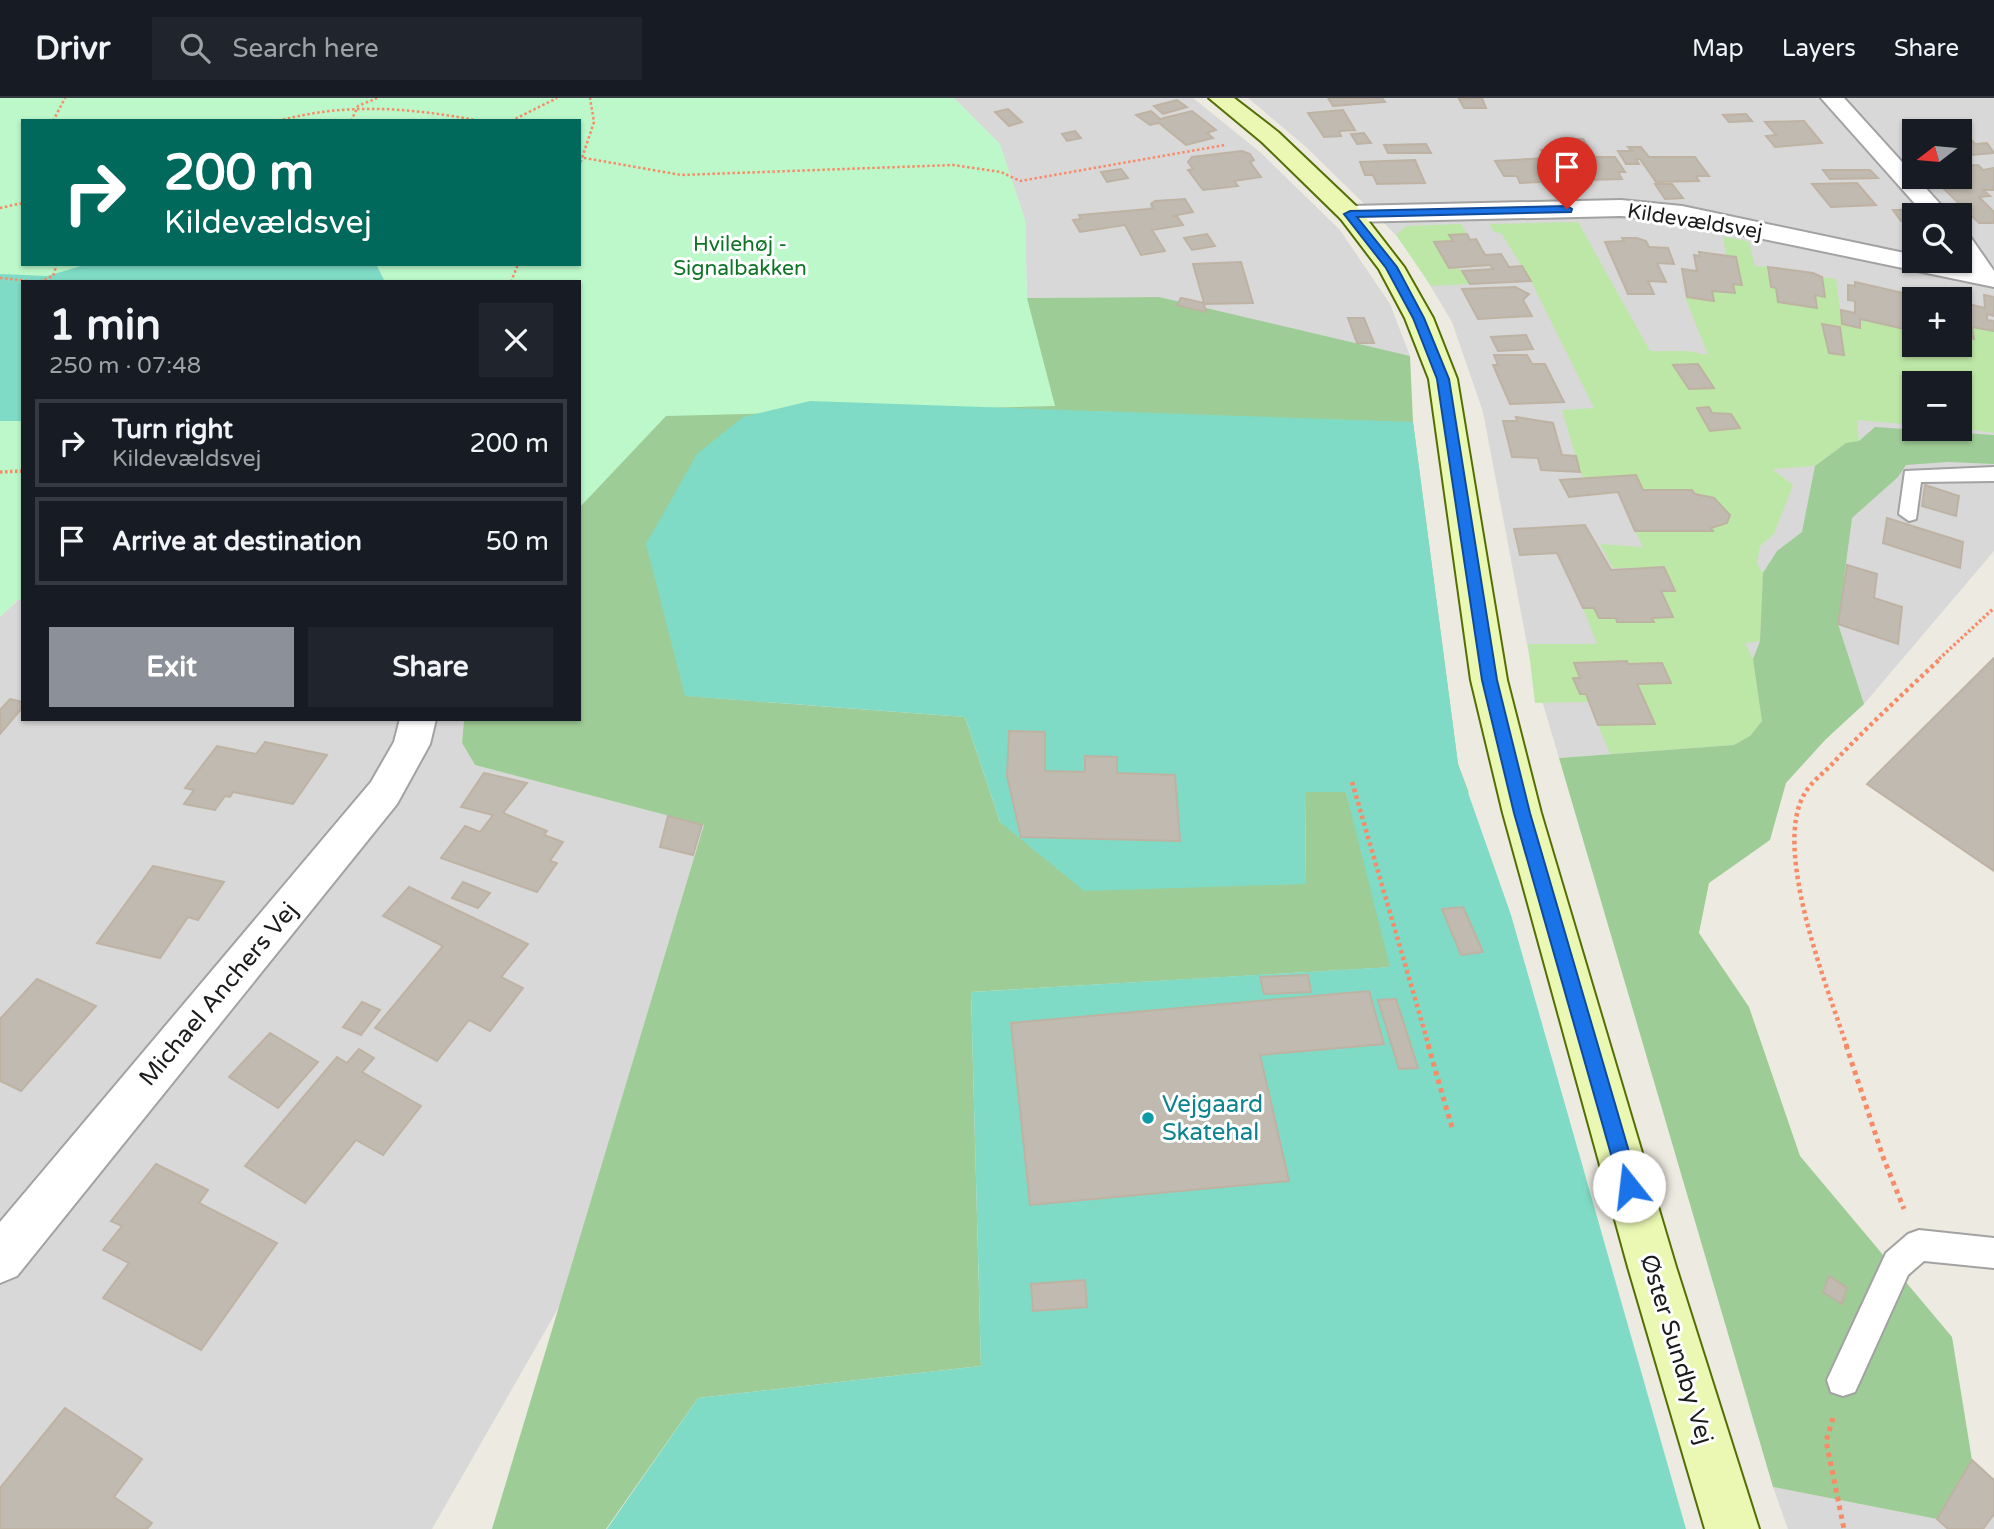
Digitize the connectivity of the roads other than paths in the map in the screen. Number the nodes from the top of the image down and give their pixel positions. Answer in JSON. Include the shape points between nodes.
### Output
{"nodes":[{"id":1,"x":1220,"y":98,"type":"edge"},
{"id":2,"x":1832,"y":98,"type":"edge"},
{"id":3,"x":1927,"y":203,"type":"edge"},
{"id":4,"x":1350,"y":214,"type":"junction"},
{"id":5,"x":1972,"y":256,"type":"edge"},
{"id":6,"x":1988,"y":278,"type":"edge"},
{"id":7,"x":1994,"y":474,"type":"edge"},
{"id":8,"x":1909,"y":514,"type":"dead end"},
{"id":9,"x":418,"y":721,"type":"edge"},
{"id":10,"x":1994,"y":1253,"type":"edge"},
{"id":11,"x":0,"y":1259,"type":"edge"},
{"id":12,"x":1843,"y":1380,"type":"road end"},
{"id":13,"x":1732,"y":1529,"type":"edge"}],
"edges":[{"from":1,"to":4,"type":"street","name":"Øster Sundby Vej","via":[[1270,137]]},
{"from":2,"to":3,"type":"street"},
{"from":4,"to":6,"type":"street","name":"Kildevældsvej","via":[[1621,208],[1670,213]]},
{"from":4,"to":13,"type":"street","name":"Øster Sundby Vej","via":[[1391,267],[1419,318],[1443,379],[1489,680],[1522,813]]},
{"from":5,"to":6,"type":"street"},
{"from":7,"to":8,"type":"lane","via":[[1912,476]]},
{"from":9,"to":11,"type":"street","name":"Michael Anchers Vej","via":[[412,744],[384,793]]},
{"from":10,"to":12,"type":"lane","via":[[1919,1245],[1897,1264]]}]}
